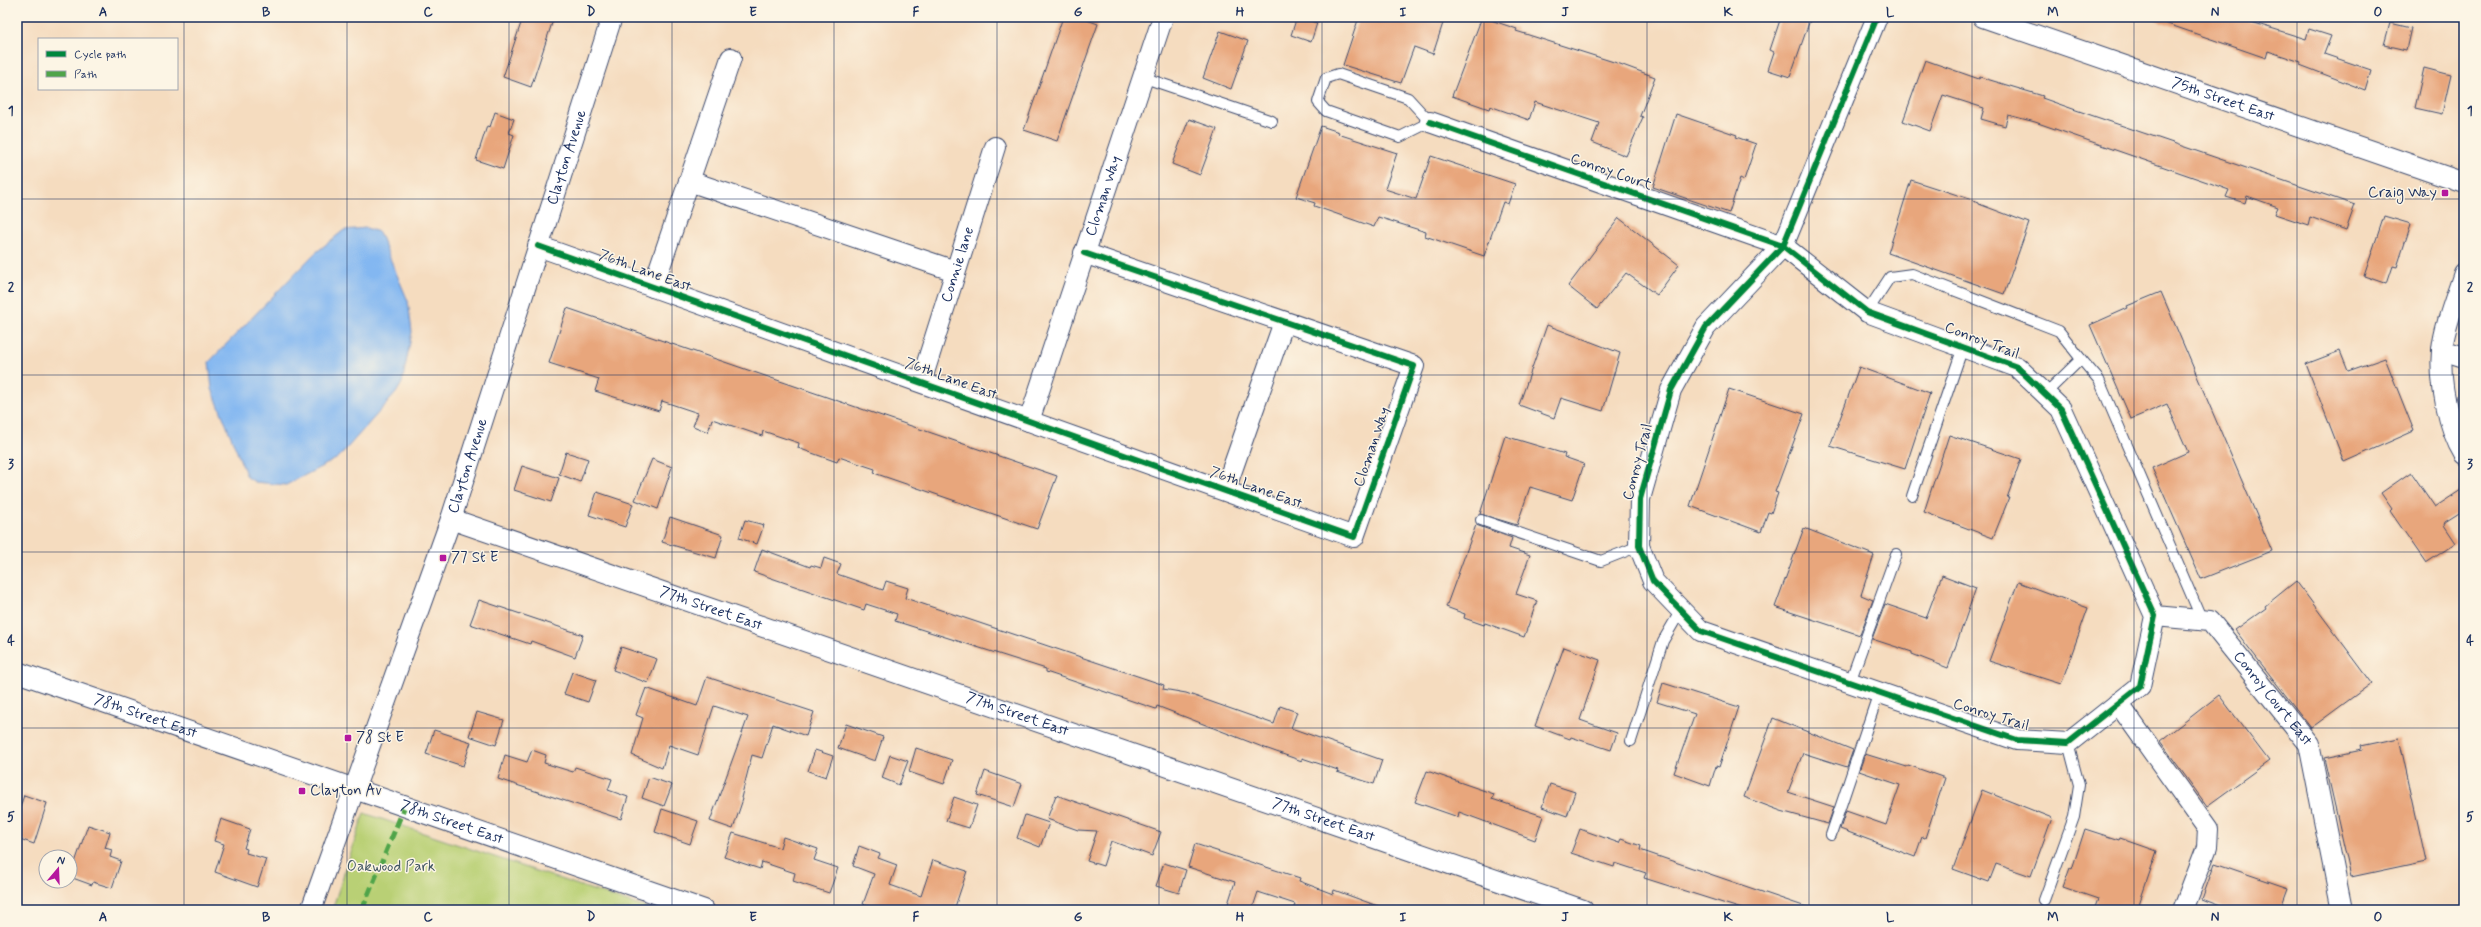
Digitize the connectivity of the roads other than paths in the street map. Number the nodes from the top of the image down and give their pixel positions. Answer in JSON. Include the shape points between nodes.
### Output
{"nodes":[{"id":1,"x":612,"y":17,"type":"edge"},
{"id":2,"x":1163,"y":17,"type":"edge"},
{"id":3,"x":1877,"y":17,"type":"edge"},
{"id":4,"x":1983,"y":17,"type":"edge"},
{"id":5,"x":731,"y":58,"type":"dead end"},
{"id":6,"x":1142,"y":77,"type":"junction"},
{"id":7,"x":1272,"y":121,"type":"dead end"},
{"id":8,"x":1430,"y":122,"type":"junction"},
{"id":9,"x":995,"y":147,"type":"dead end"},
{"id":10,"x":689,"y":181,"type":"junction"},
{"id":11,"x":2464,"y":183,"type":"edge"},
{"id":12,"x":538,"y":246,"type":"junction"},
{"id":13,"x":1783,"y":246,"type":"junction"},
{"id":14,"x":1084,"y":253,"type":"junction"},
{"id":15,"x":955,"y":271,"type":"junction"},
{"id":16,"x":2464,"y":273,"type":"edge"},
{"id":17,"x":653,"y":287,"type":"junction"},
{"id":18,"x":1867,"y":312,"type":"junction"},
{"id":19,"x":1284,"y":322,"type":"junction"},
{"id":20,"x":1963,"y":347,"type":"junction"},
{"id":21,"x":2442,"y":350,"type":"junction"},
{"id":22,"x":2464,"y":357,"type":"edge"},
{"id":23,"x":2081,"y":359,"type":"junction"},
{"id":24,"x":921,"y":382,"type":"junction"},
{"id":25,"x":2045,"y":394,"type":"junction"},
{"id":26,"x":1028,"y":420,"type":"junction"},
{"id":27,"x":2464,"y":454,"type":"edge"},
{"id":28,"x":1225,"y":490,"type":"junction"},
{"id":29,"x":1912,"y":496,"type":"dead end"},
{"id":30,"x":451,"y":519,"type":"junction"},
{"id":31,"x":1481,"y":520,"type":"dead end"},
{"id":32,"x":1354,"y":537,"type":"joint"},
{"id":33,"x":1639,"y":546,"type":"junction"},
{"id":34,"x":1896,"y":554,"type":"dead end"},
{"id":35,"x":1681,"y":610,"type":"junction"},
{"id":36,"x":2155,"y":616,"type":"junction"},
{"id":37,"x":2202,"y":620,"type":"junction"},
{"id":38,"x":17,"y":672,"type":"edge"},
{"id":39,"x":1850,"y":682,"type":"junction"},
{"id":40,"x":1879,"y":692,"type":"junction"},
{"id":41,"x":2118,"y":703,"type":"junction"},
{"id":42,"x":1631,"y":741,"type":"dead end"},
{"id":43,"x":2068,"y":743,"type":"junction"},
{"id":44,"x":353,"y":790,"type":"junction"},
{"id":45,"x":1831,"y":835,"type":"dead end"},
{"id":46,"x":2044,"y":900,"type":"dead end"},
{"id":47,"x":311,"y":910,"type":"edge"},
{"id":48,"x":704,"y":910,"type":"edge"},
{"id":49,"x":1583,"y":910,"type":"edge"},
{"id":50,"x":2183,"y":910,"type":"edge"},
{"id":51,"x":2342,"y":910,"type":"edge"}],
"edges":[{"from":1,"to":12,"type":"street","name":"Clayton Avenue"},
{"from":2,"to":6,"type":"street","name":"Cloman Way"},
{"from":3,"to":13,"type":"street","name":"Conroy Trail"},
{"from":4,"to":11,"type":"street","name":"75th Street East"},
{"from":5,"to":10,"type":"street"},
{"from":6,"to":7,"type":"lane"},
{"from":6,"to":14,"type":"street","name":"Cloman Way"},
{"from":8,"to":8,"type":"lane","via":[[1408,98],[1338,74],[1326,78],[1318,102],[1326,111],[1400,137]]},
{"from":8,"to":13,"type":"street","name":"Conroy Court"},
{"from":9,"to":15,"type":"street","name":"Connie lane"},
{"from":10,"to":15,"type":"street"},
{"from":10,"to":17,"type":"street"},
{"from":12,"to":17,"type":"street","name":"76th Lane East"},
{"from":12,"to":30,"type":"street","name":"Clayton Avenue"},
{"from":13,"to":18,"type":"street","name":"Conroy Trail"},
{"from":13,"to":33,"type":"street","name":"Conroy Trail","via":[[1706,326],[1671,390],[1640,498]]},
{"from":14,"to":19,"type":"street"},
{"from":14,"to":26,"type":"street","name":"Cloman Way"},
{"from":15,"to":24,"type":"street","name":"Connie lane"},
{"from":16,"to":21,"type":"street"},
{"from":17,"to":24,"type":"street","name":"76th Lane East"},
{"from":18,"to":20,"type":"street","name":"Conroy Trail"},
{"from":18,"to":23,"type":"lane","via":[[1890,277],[1912,274],[2059,331]]},
{"from":19,"to":28,"type":"street"},
{"from":19,"to":32,"type":"street","name":"Cloman Way","via":[[1414,366]]},
{"from":20,"to":25,"type":"street","name":"Conroy Trail","via":[[2017,367]]},
{"from":20,"to":29,"type":"lane"},
{"from":21,"to":22,"type":"street"},
{"from":21,"to":27,"type":"street","via":[[2443,390],[2455,440]]},
{"from":23,"to":25,"type":"lane"},
{"from":23,"to":37,"type":"lane","via":[[2099,380]]},
{"from":24,"to":26,"type":"street","name":"76th Lane East"},
{"from":25,"to":36,"type":"street","name":"Conroy Trail","via":[[2061,409]]},
{"from":26,"to":28,"type":"street","name":"76th Lane East"},
{"from":28,"to":32,"type":"street","name":"76th Lane East"},
{"from":30,"to":44,"type":"street","name":"Clayton Avenue"},
{"from":30,"to":49,"type":"street","name":"77th Street East"},
{"from":31,"to":33,"type":"lane","via":[[1601,561]]},
{"from":33,"to":35,"type":"street","name":"Conroy Trail","via":[[1653,581]]},
{"from":34,"to":39,"type":"lane"},
{"from":35,"to":39,"type":"street","name":"Conroy Trail","via":[[1701,631]]},
{"from":35,"to":42,"type":"lane","via":[[1663,641]]},
{"from":36,"to":37,"type":"street","name":"Conroy Court East"},
{"from":36,"to":41,"type":"street","via":[[2140,686]]},
{"from":37,"to":51,"type":"street","name":"Conroy Court East","via":[[2210,621],[2309,744]]},
{"from":38,"to":44,"type":"street","name":"78th Street East"},
{"from":39,"to":40,"type":"street","name":"Conroy Trail"},
{"from":40,"to":43,"type":"street","name":"Conroy Trail","via":[[2017,740]]},
{"from":40,"to":45,"type":"lane"},
{"from":41,"to":43,"type":"street"},
{"from":41,"to":50,"type":"street","via":[[2208,829],[2207,846]]},
{"from":43,"to":46,"type":"lane","via":[[2079,785],[2074,817]]},
{"from":44,"to":47,"type":"street","name":"Clayton Avenue"},
{"from":44,"to":48,"type":"street","name":"78th Street East"}]}
